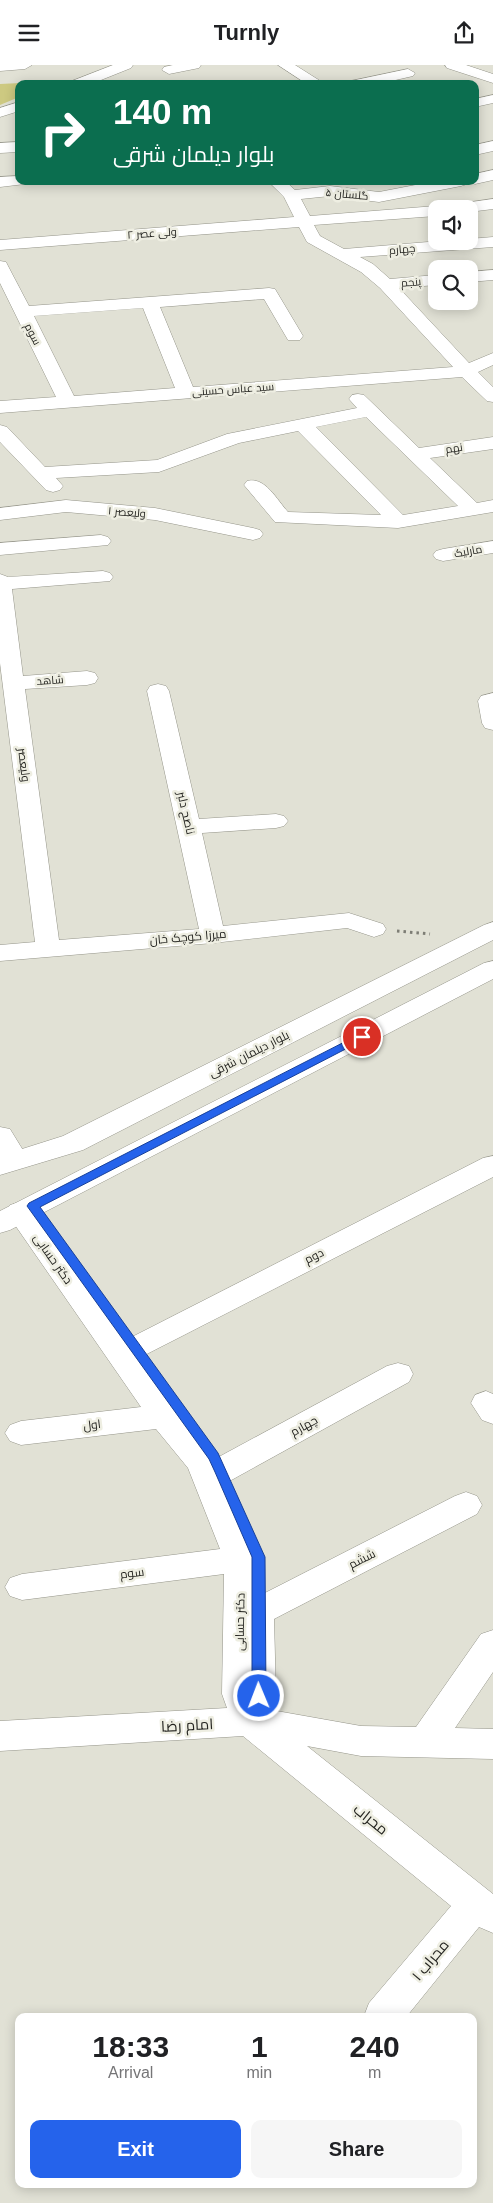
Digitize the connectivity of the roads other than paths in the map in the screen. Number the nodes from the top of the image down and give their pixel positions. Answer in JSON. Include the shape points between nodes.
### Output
{"nodes":[{"id":1,"x":25,"y":65,"type":"edge"},
{"id":2,"x":126,"y":65,"type":"edge"},
{"id":3,"x":194,"y":65,"type":"edge"},
{"id":4,"x":285,"y":65,"type":"edge"},
{"id":5,"x":452,"y":65,"type":"edge"},
{"id":6,"x":0,"y":67,"type":"edge"},
{"id":7,"x":169,"y":71,"type":"dead end"},
{"id":8,"x":408,"y":73,"type":"dead end"},
{"id":9,"x":493,"y":79,"type":"edge"},
{"id":10,"x":77,"y":80,"type":"edge"},
{"id":11,"x":311,"y":80,"type":"edge"},
{"id":12,"x":375,"y":80,"type":"edge"},
{"id":13,"x":493,"y":99,"type":"edge"},
{"id":14,"x":479,"y":102,"type":"edge"},
{"id":15,"x":15,"y":107,"type":"edge"},
{"id":16,"x":0,"y":113,"type":"edge"},
{"id":17,"x":479,"y":144,"type":"edge"},
{"id":18,"x":492,"y":146,"type":"edge"},
{"id":19,"x":15,"y":147,"type":"edge"},
{"id":20,"x":0,"y":148,"type":"edge"},
{"id":21,"x":479,"y":149,"type":"edge"},
{"id":22,"x":493,"y":175,"type":"edge"},
{"id":23,"x":479,"y":178,"type":"edge"},
{"id":24,"x":15,"y":181,"type":"edge"},
{"id":25,"x":0,"y":183,"type":"edge"},
{"id":26,"x":280,"y":185,"type":"edge"},
{"id":27,"x":440,"y":185,"type":"edge"},
{"id":28,"x":291,"y":195,"type":"junction"},
{"id":29,"x":493,"y":204,"type":"edge"},
{"id":30,"x":478,"y":206,"type":"edge"},
{"id":31,"x":428,"y":212,"type":"edge"},
{"id":32,"x":303,"y":221,"type":"junction"},
{"id":33,"x":493,"y":242,"type":"edge"},
{"id":34,"x":0,"y":245,"type":"edge"},
{"id":35,"x":340,"y":254,"type":"junction"},
{"id":36,"x":0,"y":266,"type":"edge"},
{"id":37,"x":493,"y":275,"type":"edge"},
{"id":38,"x":478,"y":276,"type":"edge"},
{"id":39,"x":428,"y":281,"type":"edge"},
{"id":40,"x":386,"y":284,"type":"junction"},
{"id":41,"x":149,"y":301,"type":"junction"},
{"id":42,"x":22,"y":312,"type":"junction"},
{"id":43,"x":294,"y":336,"type":"dead end"},
{"id":44,"x":493,"y":358,"type":"edge"},
{"id":45,"x":466,"y":371,"type":"junction"},
{"id":46,"x":339,"y":381,"type":"junction"},
{"id":47,"x":489,"y":388,"type":"edge"},
{"id":48,"x":186,"y":393,"type":"junction"},
{"id":49,"x":68,"y":402,"type":"junction"},
{"id":50,"x":0,"y":407,"type":"edge"},
{"id":51,"x":371,"y":411,"type":"junction"},
{"id":52,"x":303,"y":425,"type":"junction"},
{"id":53,"x":0,"y":431,"type":"edge"},
{"id":54,"x":493,"y":443,"type":"edge"},
{"id":55,"x":416,"y":454,"type":"junction"},
{"id":56,"x":40,"y":473,"type":"junction"},
{"id":57,"x":254,"y":485,"type":"dead end"},
{"id":58,"x":493,"y":505,"type":"edge"},
{"id":59,"x":66,"y":506,"type":"junction"},
{"id":60,"x":472,"y":509,"type":"junction"},
{"id":61,"x":0,"y":514,"type":"edge"},
{"id":62,"x":398,"y":522,"type":"junction"},
{"id":63,"x":253,"y":534,"type":"dead end"},
{"id":64,"x":101,"y":541,"type":"dead end"},
{"id":65,"x":493,"y":547,"type":"edge"},
{"id":66,"x":0,"y":549,"type":"edge"},
{"id":67,"x":443,"y":555,"type":"dead end"},
{"id":68,"x":103,"y":577,"type":"dead end"},
{"id":69,"x":0,"y":580,"type":"edge"},
{"id":70,"x":0,"y":584,"type":"edge"},
{"id":71,"x":87,"y":678,"type":"dead end"},
{"id":72,"x":14,"y":683,"type":"junction"},
{"id":73,"x":158,"y":691,"type":"dead end"},
{"id":74,"x":493,"y":700,"type":"edge"},
{"id":75,"x":493,"y":723,"type":"edge"},
{"id":76,"x":276,"y":821,"type":"dead end"},
{"id":77,"x":189,"y":827,"type":"junction"},
{"id":78,"x":374,"y":929,"type":"road end"},
{"id":79,"x":485,"y":934,"type":"edge"},
{"id":80,"x":213,"y":935,"type":"junction"},
{"id":81,"x":48,"y":949,"type":"junction"},
{"id":82,"x":0,"y":953,"type":"edge"},
{"id":83,"x":493,"y":969,"type":"edge"},
{"id":84,"x":0,"y":1136,"type":"edge"},
{"id":85,"x":493,"y":1165,"type":"edge"},
{"id":86,"x":5,"y":1169,"type":"edge"},
{"id":87,"x":18,"y":1214,"type":"edge"},
{"id":88,"x":136,"y":1348,"type":"junction"},
{"id":89,"x":398,"y":1374,"type":"dead end"},
{"id":90,"x":164,"y":1416,"type":"junction"},
{"id":91,"x":21,"y":1433,"type":"dead end"},
{"id":92,"x":215,"y":1475,"type":"junction"},
{"id":93,"x":466,"y":1505,"type":"dead end"},
{"id":94,"x":241,"y":1559,"type":"junction"},
{"id":95,"x":22,"y":1587,"type":"dead end"},
{"id":96,"x":258,"y":1612,"type":"junction"},
{"id":97,"x":493,"y":1644,"type":"edge"},
{"id":98,"x":250,"y":1721,"type":"junction"},
{"id":99,"x":0,"y":1736,"type":"edge"},
{"id":100,"x":426,"y":1742,"type":"junction"},
{"id":101,"x":493,"y":1743,"type":"edge"},
{"id":102,"x":485,"y":1909,"type":"edge"},
{"id":103,"x":386,"y":2013,"type":"edge"}],
"edges":[{"from":1,"to":6,"type":"main road"},
{"from":2,"to":10,"type":"main road"},
{"from":3,"to":7,"type":"main road"},
{"from":4,"to":11,"type":"main road"},
{"from":5,"to":9,"type":"main road"},
{"from":8,"to":12,"type":"main road"},
{"from":13,"to":14,"type":"main road"},
{"from":15,"to":16,"type":"main road"},
{"from":17,"to":18,"type":"main road"},
{"from":18,"to":21,"type":"main road"},
{"from":19,"to":20,"type":"main road"},
{"from":22,"to":23,"type":"main road"},
{"from":24,"to":25,"type":"main road"},
{"from":26,"to":28,"type":"main road"},
{"from":27,"to":28,"type":"main road","name":"گلستان ۵","via":[[379,197],[330,191]]},
{"from":28,"to":32,"type":"main road"},
{"from":29,"to":30,"type":"main road"},
{"from":31,"to":32,"type":"main road","name":"ولی عصر ۲"},
{"from":32,"to":34,"type":"main road","name":"ولی عصر ۲"},
{"from":32,"to":35,"type":"main road","via":[[313,239]]},
{"from":33,"to":35,"type":"main road","name":"چهارم"},
{"from":35,"to":40,"type":"main road","via":[[367,268]]},
{"from":36,"to":42,"type":"main road","name":"سوم"},
{"from":37,"to":38,"type":"main road"},
{"from":39,"to":40,"type":"main road","name":"پنجم"},
{"from":40,"to":45,"type":"main road"},
{"from":41,"to":42,"type":"main road"},
{"from":41,"to":43,"type":"main road","via":[[269,293]]},
{"from":41,"to":48,"type":"main road"},
{"from":42,"to":49,"type":"main road","name":"سوم"},
{"from":44,"to":45,"type":"main road"},
{"from":45,"to":46,"type":"main road","name":"سید عباس حسینی"},
{"from":45,"to":47,"type":"main road"},
{"from":46,"to":48,"type":"main road","name":"سید عباس حسینی"},
{"from":46,"to":51,"type":"main road"},
{"from":48,"to":49,"type":"main road","name":"سید عباس حسینی"},
{"from":49,"to":50,"type":"main road","name":"سید عباس حسینی"},
{"from":51,"to":52,"type":"main road"},
{"from":51,"to":55,"type":"main road"},
{"from":52,"to":56,"type":"main road","via":[[234,438],[159,466]]},
{"from":52,"to":62,"type":"main road"},
{"from":53,"to":56,"type":"main road"},
{"from":54,"to":55,"type":"main road","name":"نهم"},
{"from":55,"to":60,"type":"main road"},
{"from":56,"to":59,"type":"main road"},
{"from":57,"to":62,"type":"main road","via":[[282,518]]},
{"from":58,"to":60,"type":"main road"},
{"from":59,"to":61,"type":"main road","name":"ولیعصر ۱"},
{"from":59,"to":63,"type":"main road","name":"ولیعصر ۱","via":[[155,514]]},
{"from":60,"to":62,"type":"main road"},
{"from":64,"to":66,"type":"main road"},
{"from":65,"to":67,"type":"main road","name":"مارلیک"},
{"from":68,"to":70,"type":"main road"},
{"from":69,"to":70,"type":"main road","name":"ولیعصر"},
{"from":70,"to":72,"type":"main road","name":"ولیعصر"},
{"from":71,"to":72,"type":"main road","name":"شاهد"},
{"from":72,"to":81,"type":"main road","name":"ولیعصر"},
{"from":73,"to":77,"type":"main road","name":"ناصح دلبر"},
{"from":74,"to":75,"type":"main road","via":[[489,701]]},
{"from":76,"to":77,"type":"main road"},
{"from":77,"to":80,"type":"main road","name":"ناصح دلبر"},
{"from":78,"to":80,"type":"main road","name":"میرزا کوچک خان","via":[[349,920]]},
{"from":79,"to":86,"type":"main road","name":"بلوار دیلمان شرقی","via":[[73,1143]]},
{"from":80,"to":81,"type":"main road","name":"میرزا کوچک خان"},
{"from":81,"to":82,"type":"main road","name":"میرزا کوچک خان"},
{"from":83,"to":87,"type":"main road"},
{"from":84,"to":86,"type":"main road"},
{"from":85,"to":88,"type":"main road","name":"دوم"},
{"from":87,"to":88,"type":"main road","name":"دکتر حسابی"},
{"from":87,"to":90,"type":"main road","name":"دکتر حسابی"},
{"from":88,"to":92,"type":"main road","name":"دکتر حسابی","via":[[214,1456]]},
{"from":89,"to":92,"type":"main road","name":"چهارم"},
{"from":90,"to":91,"type":"main road","name":"اول"},
{"from":90,"to":92,"type":"main road","name":"دکتر حسابی"},
{"from":92,"to":94,"type":"main road","name":"دکتر حسابی"},
{"from":92,"to":96,"type":"main road","name":"دکتر حسابی","via":[[258,1557]]},
{"from":93,"to":96,"type":"main road","name":"ششم"},
{"from":94,"to":95,"type":"main road","name":"سوم"},
{"from":94,"to":98,"type":"main road","name":"دکتر حسابی","via":[[239,1694]]},
{"from":96,"to":98,"type":"main road","name":"دکتر حسابی","via":[[259,1696]]},
{"from":97,"to":100,"type":"main road"},
{"from":98,"to":99,"type":"main road","name":"امام رضا"},
{"from":98,"to":100,"type":"main road","name":"امام رضا","via":[[361,1741]]},
{"from":98,"to":102,"type":"main road","name":"محراب"},
{"from":100,"to":101,"type":"main road","name":"امام رضا"},
{"from":102,"to":103,"type":"main road","name":"محراب ۱"}]}
